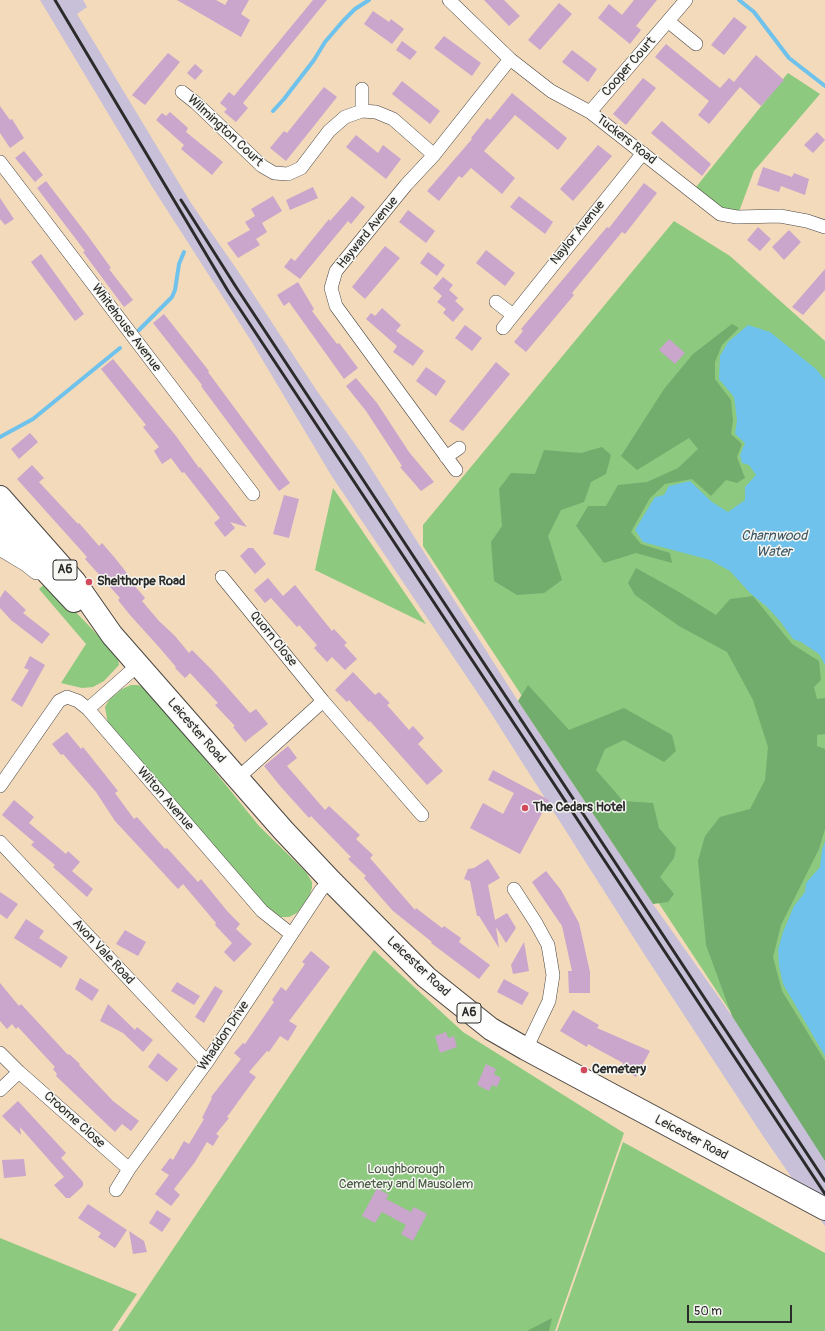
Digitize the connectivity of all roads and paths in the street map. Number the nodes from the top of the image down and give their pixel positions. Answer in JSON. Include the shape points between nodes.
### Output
{"nodes":[{"id":1,"x":448,"y":0,"type":"edge"},
{"id":2,"x":686,"y":0,"type":"edge"},
{"id":3,"x":668,"y":22,"type":"junction"},
{"id":4,"x":696,"y":44,"type":"dead end"},
{"id":5,"x":510,"y":59,"type":"junction"},
{"id":6,"x":362,"y":88,"type":"dead end"},
{"id":7,"x":182,"y":92,"type":"dead end"},
{"id":8,"x":362,"y":111,"type":"junction"},
{"id":9,"x":590,"y":112,"type":"junction"},
{"id":10,"x":643,"y":153,"type":"junction"},
{"id":11,"x":434,"y":155,"type":"junction"},
{"id":12,"x":0,"y":162,"type":"edge"},
{"id":13,"x":825,"y":227,"type":"edge"},
{"id":14,"x":496,"y":302,"type":"dead end"},
{"id":15,"x":513,"y":314,"type":"junction"},
{"id":16,"x":503,"y":328,"type":"dead end"},
{"id":17,"x":459,"y":448,"type":"dead end"},
{"id":18,"x":446,"y":457,"type":"junction"},
{"id":19,"x":456,"y":470,"type":"dead end"},
{"id":20,"x":253,"y":494,"type":"dead end"},
{"id":21,"x":1,"y":506,"type":"edge"},
{"id":22,"x":0,"y":546,"type":"edge"},
{"id":23,"x":222,"y":577,"type":"dead end"},
{"id":24,"x":63,"y":592,"type":"junction"},
{"id":25,"x":112,"y":634,"type":"junction"},
{"id":26,"x":138,"y":665,"type":"junction"},
{"id":27,"x":323,"y":701,"type":"junction"},
{"id":28,"x":88,"y":709,"type":"junction"},
{"id":29,"x":238,"y":778,"type":"junction"},
{"id":30,"x":0,"y":786,"type":"edge"},
{"id":31,"x":422,"y":815,"type":"dead end"},
{"id":32,"x":0,"y":842,"type":"edge"},
{"id":33,"x":331,"y":881,"type":"junction"},
{"id":34,"x":514,"y":889,"type":"dead end"},
{"id":35,"x":291,"y":934,"type":"junction"},
{"id":36,"x":526,"y":1049,"type":"junction"},
{"id":37,"x":0,"y":1053,"type":"edge"},
{"id":38,"x":207,"y":1062,"type":"junction"},
{"id":39,"x":20,"y":1072,"type":"junction"},
{"id":40,"x":0,"y":1090,"type":"edge"},
{"id":41,"x":129,"y":1169,"type":"junction"},
{"id":42,"x":116,"y":1190,"type":"dead end"},
{"id":43,"x":825,"y":1210,"type":"edge"}],
"edges":[{"from":1,"to":5,"type":"street","name":"Tuckers Road"},
{"from":2,"to":3,"type":"street","name":"Cooper Court"},
{"from":3,"to":4,"type":"street"},
{"from":3,"to":9,"type":"street","name":"Cooper Court"},
{"from":5,"to":9,"type":"street","name":"Tuckers Road","via":[[551,91]]},
{"from":5,"to":11,"type":"street","name":"Hayward Avenue"},
{"from":6,"to":8,"type":"street"},
{"from":7,"to":8,"type":"street","name":"Wilmington Court","via":[[196,102],[262,166],[274,173],[288,174],[301,168],[328,131],[345,117]]},
{"from":8,"to":11,"type":"street","via":[[376,112],[393,119]]},
{"from":9,"to":10,"type":"street","name":"Tuckers Road"},
{"from":10,"to":13,"type":"street","name":"Tuckers Road","via":[[720,214],[737,217],[780,216]]},
{"from":10,"to":15,"type":"street","name":"Naylor Avenue"},
{"from":11,"to":18,"type":"street","name":"Hayward Avenue","via":[[336,271],[331,288],[336,306]]},
{"from":12,"to":20,"type":"street","name":"Whitehouse Avenue"},
{"from":14,"to":15,"type":"street"},
{"from":15,"to":16,"type":"street","name":"Naylor Avenue"},
{"from":17,"to":18,"type":"street"},
{"from":18,"to":19,"type":"street","name":"Hayward Avenue"},
{"from":21,"to":24,"type":"highway","name":"Leicester Road","number":"A6"},
{"from":21,"to":25,"type":"highway","name":"Leicester Road","number":"A6","via":[[75,582]]},
{"from":22,"to":24,"type":"street","via":[[27,562]]},
{"from":23,"to":27,"type":"street","name":"Quorn Close"},
{"from":24,"to":25,"type":"highway","name":"Leicester Road","number":"A6"},
{"from":25,"to":26,"type":"highway","name":"Leicester Road","number":"A6"},
{"from":26,"to":28,"type":"street"},
{"from":26,"to":29,"type":"highway","name":"Leicester Road","number":"A6"},
{"from":27,"to":29,"type":"street"},
{"from":27,"to":31,"type":"street","name":"Quorn Close"},
{"from":28,"to":30,"type":"street","name":"Wilton Avenue","via":[[67,697],[59,701]]},
{"from":28,"to":35,"type":"street","name":"Wilton Avenue","via":[[262,911]]},
{"from":29,"to":33,"type":"highway","name":"Leicester Road","number":"A6"},
{"from":32,"to":38,"type":"street","name":"Avon Vale Road"},
{"from":33,"to":35,"type":"street","name":"Whaddon Drive","via":[[321,890]]},
{"from":33,"to":36,"type":"highway","name":"Leicester Road","number":"A6","via":[[426,977],[491,1029]]},
{"from":34,"to":36,"type":"street","via":[[548,945],[553,975],[549,1001]]},
{"from":35,"to":38,"type":"street","name":"Whaddon Drive"},
{"from":36,"to":43,"type":"highway","name":"Leicester Road","number":"A6"},
{"from":37,"to":39,"type":"street","name":"Croome Close"},
{"from":38,"to":41,"type":"street","name":"Whaddon Drive"},
{"from":39,"to":40,"type":"street"},
{"from":39,"to":41,"type":"street","name":"Croome Close"},
{"from":41,"to":42,"type":"street","name":"Whaddon Drive"}]}
